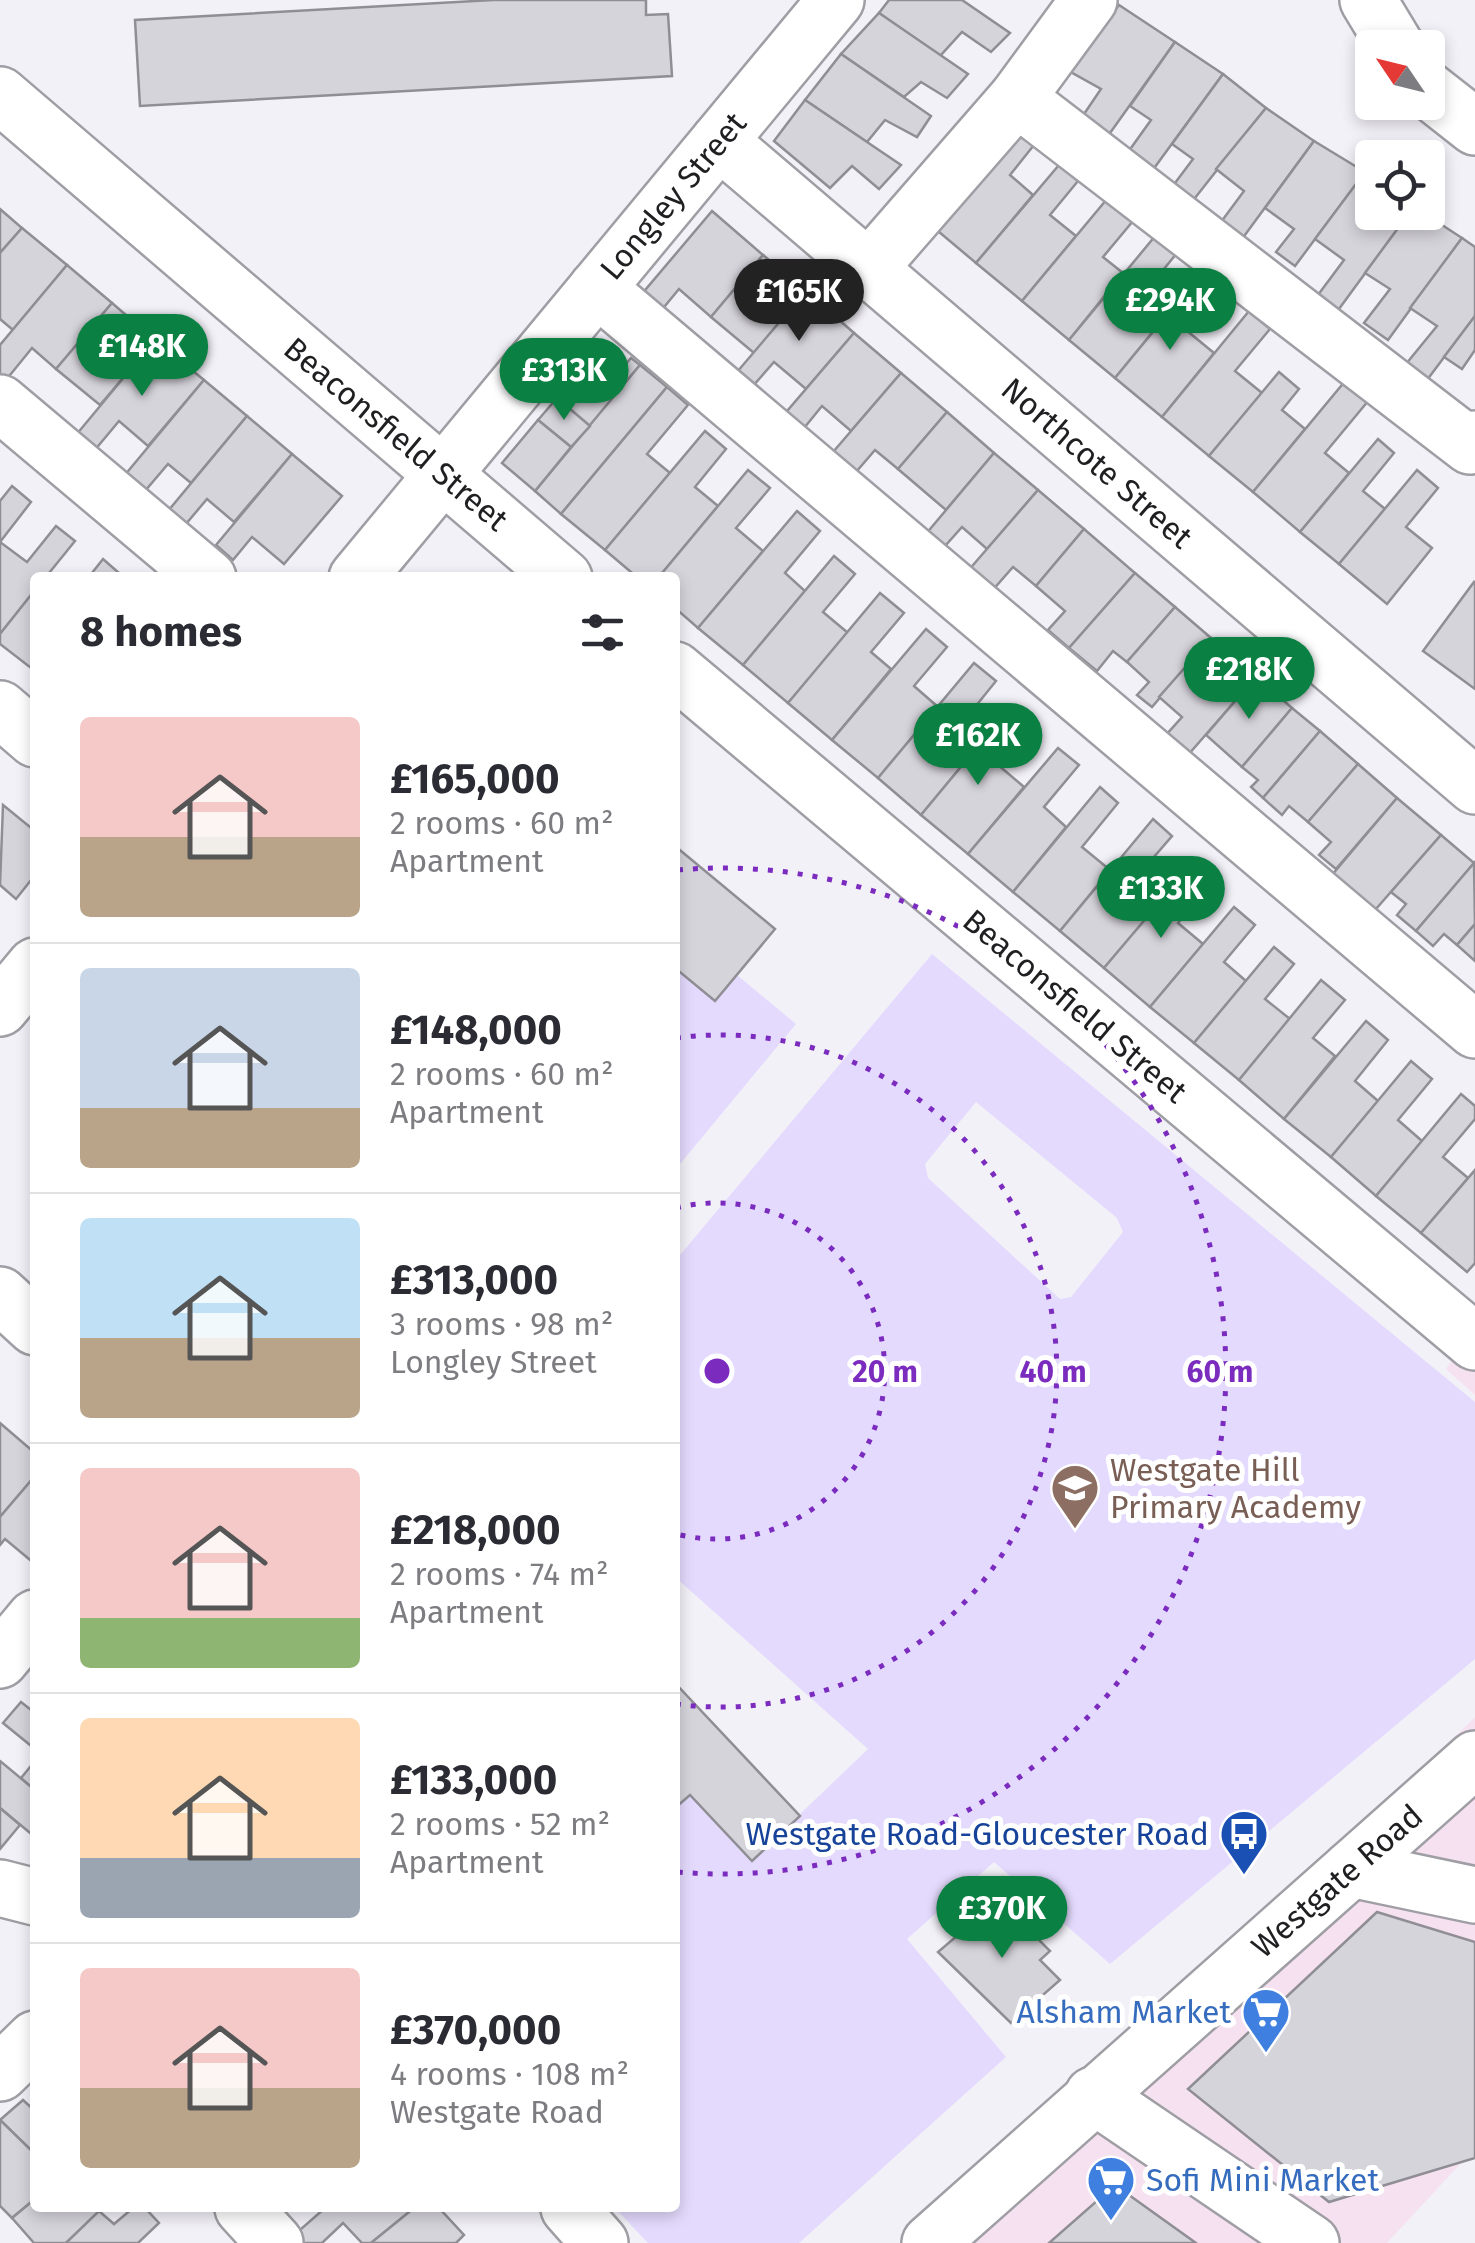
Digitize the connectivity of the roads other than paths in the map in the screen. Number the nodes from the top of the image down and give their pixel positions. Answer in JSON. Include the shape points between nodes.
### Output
{"nodes":[{"id":1,"x":836,"y":0,"type":"edge"},
{"id":2,"x":1090,"y":0,"type":"edge"},
{"id":3,"x":1368,"y":0,"type":"edge"},
{"id":4,"x":1386,"y":30,"type":"edge"},
{"id":5,"x":0,"y":95,"type":"edge"},
{"id":6,"x":1016,"y":98,"type":"junction"},
{"id":7,"x":1445,"y":103,"type":"edge"},
{"id":8,"x":1475,"y":127,"type":"edge"},
{"id":9,"x":719,"y":141,"type":"junction"},
{"id":10,"x":870,"y":268,"type":"junction"},
{"id":11,"x":596,"y":288,"type":"junction"},
{"id":12,"x":0,"y":403,"type":"edge"},
{"id":13,"x":1473,"y":445,"type":"edge"},
{"id":14,"x":442,"y":474,"type":"junction"},
{"id":15,"x":201,"y":572,"type":"edge"},
{"id":16,"x":363,"y":572,"type":"edge"},
{"id":17,"x":557,"y":572,"type":"edge"},
{"id":18,"x":680,"y":674,"type":"edge"},
{"id":19,"x":0,"y":709,"type":"edge"},
{"id":20,"x":30,"y":735,"type":"edge"},
{"id":21,"x":1475,"y":786,"type":"edge"},
{"id":22,"x":1475,"y":1030,"type":"edge"},
{"id":23,"x":0,"y":1294,"type":"edge"},
{"id":24,"x":30,"y":1322,"type":"edge"},
{"id":25,"x":1475,"y":1342,"type":"edge"},
{"id":26,"x":1475,"y":1758,"type":"edge"},
{"id":27,"x":1351,"y":1868,"type":"junction"},
{"id":28,"x":0,"y":1888,"type":"edge"},
{"id":29,"x":1475,"y":1894,"type":"edge"},
{"id":30,"x":30,"y":1896,"type":"edge"},
{"id":31,"x":30,"y":2043,"type":"edge"},
{"id":32,"x":0,"y":2072,"type":"edge"},
{"id":33,"x":1093,"y":2095,"type":"junction"},
{"id":34,"x":247,"y":2212,"type":"edge"},
{"id":35,"x":573,"y":2212,"type":"edge"},
{"id":36,"x":275,"y":2243,"type":"edge"},
{"id":37,"x":600,"y":2243,"type":"edge"},
{"id":38,"x":930,"y":2243,"type":"edge"},
{"id":39,"x":1311,"y":2243,"type":"edge"}],
"edges":[{"from":1,"to":9,"type":"street","name":"Longley Street"},
{"from":2,"to":6,"type":"street"},
{"from":3,"to":4,"type":"street"},
{"from":5,"to":14,"type":"street","name":"Beaconsfield Street"},
{"from":6,"to":10,"type":"street"},
{"from":6,"to":13,"type":"street"},
{"from":7,"to":8,"type":"street"},
{"from":9,"to":10,"type":"street","name":"Northcote Street"},
{"from":9,"to":11,"type":"street","name":"Longley Street"},
{"from":10,"to":21,"type":"street","name":"Northcote Street"},
{"from":11,"to":14,"type":"street","name":"Longley Street"},
{"from":11,"to":22,"type":"street"},
{"from":12,"to":15,"type":"street"},
{"from":14,"to":16,"type":"street","name":"Longley Street"},
{"from":14,"to":17,"type":"street","name":"Beaconsfield Street"},
{"from":18,"to":25,"type":"street","name":"Beaconsfield Street"},
{"from":19,"to":20,"type":"street"},
{"from":23,"to":24,"type":"street"},
{"from":26,"to":27,"type":"street","name":"Westgate Road"},
{"from":27,"to":29,"type":"street"},
{"from":27,"to":33,"type":"street","name":"Westgate Road"},
{"from":28,"to":30,"type":"street"},
{"from":31,"to":32,"type":"street"},
{"from":33,"to":38,"type":"street","name":"Westgate Road"},
{"from":33,"to":39,"type":"street"},
{"from":34,"to":36,"type":"street"},
{"from":35,"to":37,"type":"street"}]}
